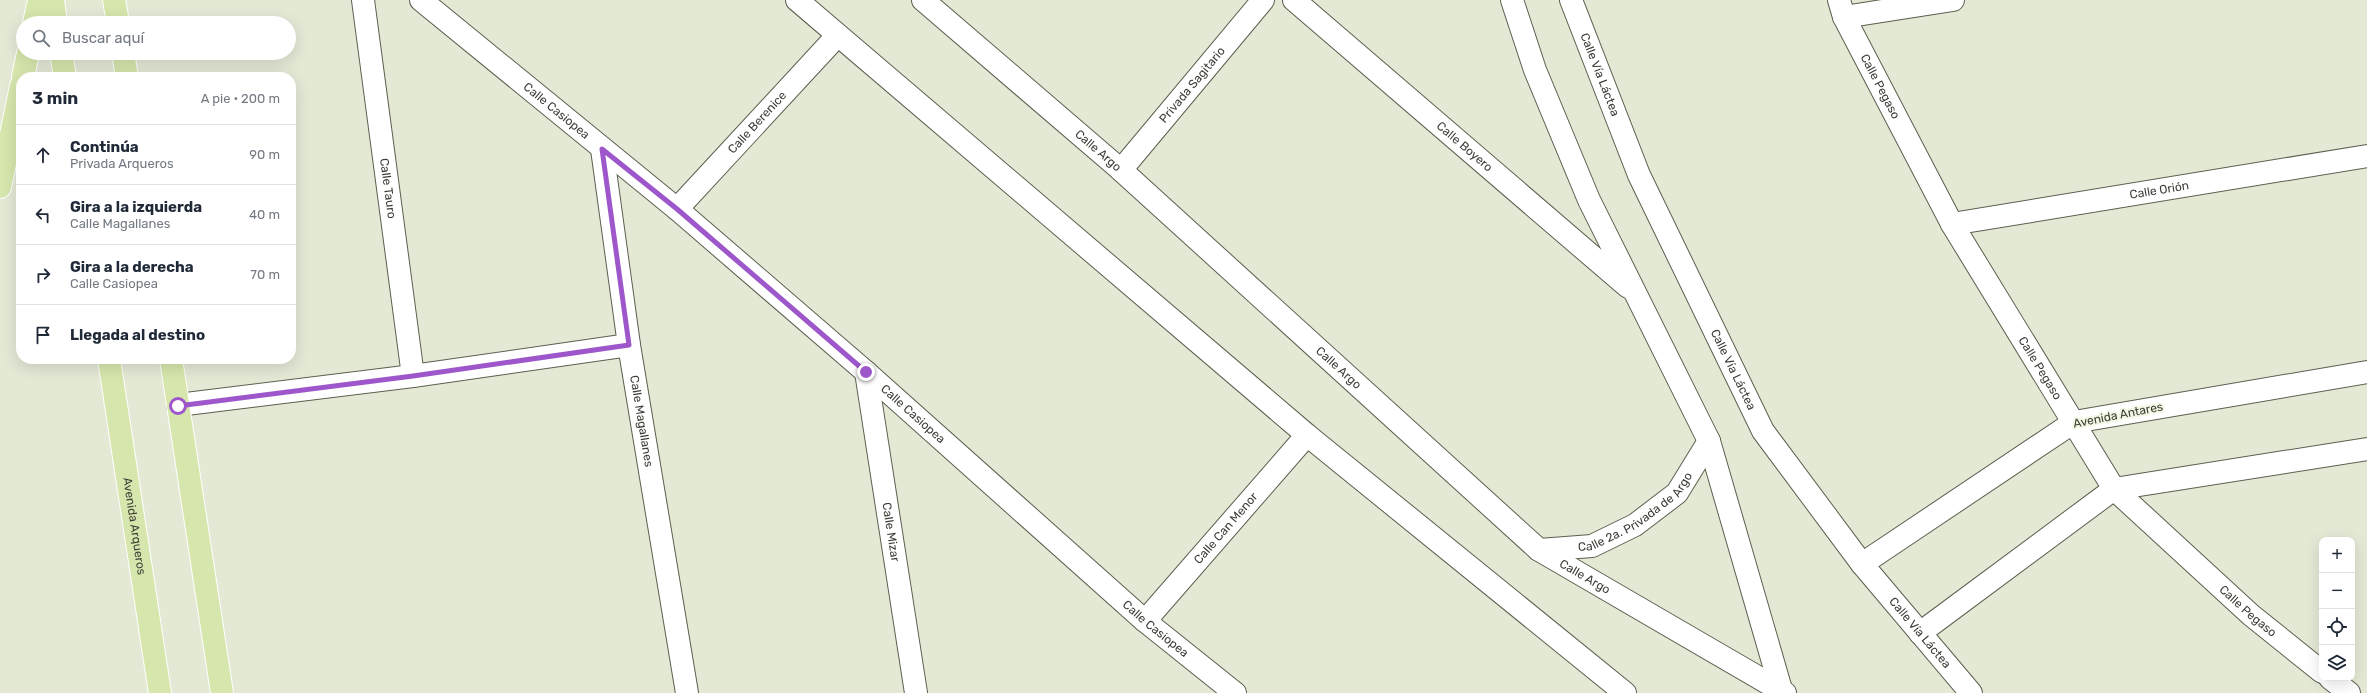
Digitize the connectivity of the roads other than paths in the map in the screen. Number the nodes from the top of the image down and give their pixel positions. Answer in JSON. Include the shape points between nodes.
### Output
{"nodes":[{"id":1,"x":39,"y":0,"type":"edge"},
{"id":2,"x":53,"y":0,"type":"edge"},
{"id":3,"x":114,"y":0,"type":"edge"},
{"id":4,"x":363,"y":0,"type":"edge"},
{"id":5,"x":421,"y":0,"type":"edge"},
{"id":6,"x":797,"y":0,"type":"edge"},
{"id":7,"x":923,"y":0,"type":"edge"},
{"id":8,"x":1263,"y":0,"type":"edge"},
{"id":9,"x":1294,"y":0,"type":"edge"},
{"id":10,"x":1512,"y":0,"type":"edge"},
{"id":11,"x":1571,"y":0,"type":"edge"},
{"id":12,"x":1953,"y":0,"type":"edge"},
{"id":13,"x":1842,"y":9,"type":"edge"},
{"id":14,"x":36,"y":16,"type":"edge"},
{"id":15,"x":55,"y":16,"type":"edge"},
{"id":16,"x":117,"y":16,"type":"edge"},
{"id":17,"x":837,"y":36,"type":"junction"},
{"id":18,"x":27,"y":60,"type":"edge"},
{"id":19,"x":62,"y":60,"type":"edge"},
{"id":20,"x":124,"y":60,"type":"edge"},
{"id":21,"x":24,"y":72,"type":"edge"},
{"id":22,"x":64,"y":72,"type":"edge"},
{"id":23,"x":126,"y":72,"type":"edge"},
{"id":24,"x":16,"y":110,"type":"edge"},
{"id":25,"x":602,"y":149,"type":"junction"},
{"id":26,"x":2367,"y":156,"type":"edge"},
{"id":27,"x":1121,"y":170,"type":"junction"},
{"id":28,"x":0,"y":187,"type":"edge"},
{"id":29,"x":677,"y":209,"type":"junction"},
{"id":30,"x":1952,"y":224,"type":"junction"},
{"id":31,"x":1635,"y":293,"type":"junction"},
{"id":32,"x":629,"y":345,"type":"junction"},
{"id":33,"x":109,"y":364,"type":"edge"},
{"id":34,"x":172,"y":364,"type":"edge"},
{"id":35,"x":866,"y":372,"type":"junction"},
{"id":36,"x":2367,"y":372,"type":"edge"},
{"id":37,"x":413,"y":376,"type":"junction"},
{"id":38,"x":178,"y":406,"type":"junction"},
{"id":39,"x":2074,"y":422,"type":"junction"},
{"id":40,"x":1306,"y":435,"type":"junction"},
{"id":41,"x":1709,"y":441,"type":"junction"},
{"id":42,"x":2367,"y":449,"type":"edge"},
{"id":43,"x":2114,"y":489,"type":"junction"},
{"id":44,"x":1540,"y":550,"type":"junction"},
{"id":45,"x":1862,"y":564,"type":"junction"},
{"id":46,"x":1145,"y":621,"type":"junction"},
{"id":47,"x":1920,"y":633,"type":"junction"},
{"id":48,"x":2319,"y":670,"type":"edge"},
{"id":49,"x":2334,"y":681,"type":"edge"},
{"id":50,"x":1783,"y":692,"type":"edge"},
{"id":51,"x":160,"y":693,"type":"edge"},
{"id":52,"x":222,"y":693,"type":"edge"},
{"id":53,"x":687,"y":693,"type":"edge"},
{"id":54,"x":916,"y":693,"type":"edge"},
{"id":55,"x":1235,"y":693,"type":"edge"},
{"id":56,"x":1625,"y":693,"type":"edge"},
{"id":57,"x":1971,"y":693,"type":"edge"},
{"id":58,"x":2349,"y":693,"type":"edge"}],
"edges":[{"from":1,"to":14,"type":"main road"},
{"from":2,"to":15,"type":"main road"},
{"from":3,"to":16,"type":"main road"},
{"from":4,"to":37,"type":"street","name":"Calle Tauro"},
{"from":5,"to":25,"type":"street","name":"Calle Casiopea"},
{"from":6,"to":17,"type":"street"},
{"from":7,"to":27,"type":"street","name":"Calle Argo"},
{"from":8,"to":27,"type":"street","name":"Privada Sagitario"},
{"from":9,"to":31,"type":"street","name":"Calle Boyero"},
{"from":10,"to":31,"type":"street","via":[[1535,70],[1589,200]]},
{"from":11,"to":45,"type":"street","name":"Calle Vía Láctea","via":[[1639,176],[1763,431]]},
{"from":12,"to":13,"type":"street"},
{"from":13,"to":30,"type":"street","name":"Calle Pegaso"},
{"from":17,"to":29,"type":"street","name":"Calle Berenice"},
{"from":17,"to":40,"type":"street"},
{"from":18,"to":21,"type":"main road"},
{"from":19,"to":22,"type":"main road"},
{"from":20,"to":23,"type":"main road"},
{"from":24,"to":28,"type":"main road"},
{"from":25,"to":29,"type":"street","name":"Calle Casiopea"},
{"from":25,"to":32,"type":"street","name":"Calle Magallanes"},
{"from":26,"to":30,"type":"street","name":"Calle Orión"},
{"from":27,"to":44,"type":"street","name":"Calle Argo"},
{"from":29,"to":35,"type":"street","name":"Calle Casiopea"},
{"from":30,"to":39,"type":"street","name":"Calle Pegaso"},
{"from":31,"to":41,"type":"street"},
{"from":32,"to":37,"type":"street"},
{"from":32,"to":53,"type":"street","name":"Calle Magallanes"},
{"from":33,"to":51,"type":"main road","name":"Avenida Arqueros"},
{"from":34,"to":38,"type":"main road"},
{"from":35,"to":46,"type":"street","name":"Calle Casiopea"},
{"from":35,"to":54,"type":"street","name":"Calle Mizar"},
{"from":36,"to":39,"type":"street","name":"Avenida Antares"},
{"from":37,"to":38,"type":"street"},
{"from":38,"to":52,"type":"main road"},
{"from":39,"to":43,"type":"street","name":"Calle Pegaso"},
{"from":39,"to":45,"type":"street","name":"Avenida Antares"},
{"from":40,"to":46,"type":"street","name":"Calle Can Menor"},
{"from":40,"to":56,"type":"street"},
{"from":41,"to":44,"type":"street","name":"Calle 2a. Privada de Argo","via":[[1677,494],[1635,525],[1592,546]]},
{"from":41,"to":50,"type":"street"},
{"from":42,"to":43,"type":"street"},
{"from":43,"to":47,"type":"street"},
{"from":43,"to":48,"type":"street","name":"Calle Pegaso","via":[[2251,615]]},
{"from":44,"to":50,"type":"street","name":"Calle Argo"},
{"from":45,"to":47,"type":"street","name":"Calle Vía Láctea"},
{"from":46,"to":55,"type":"street","name":"Calle Casiopea"},
{"from":47,"to":57,"type":"street","name":"Calle Vía Láctea"},
{"from":49,"to":58,"type":"street"}]}
